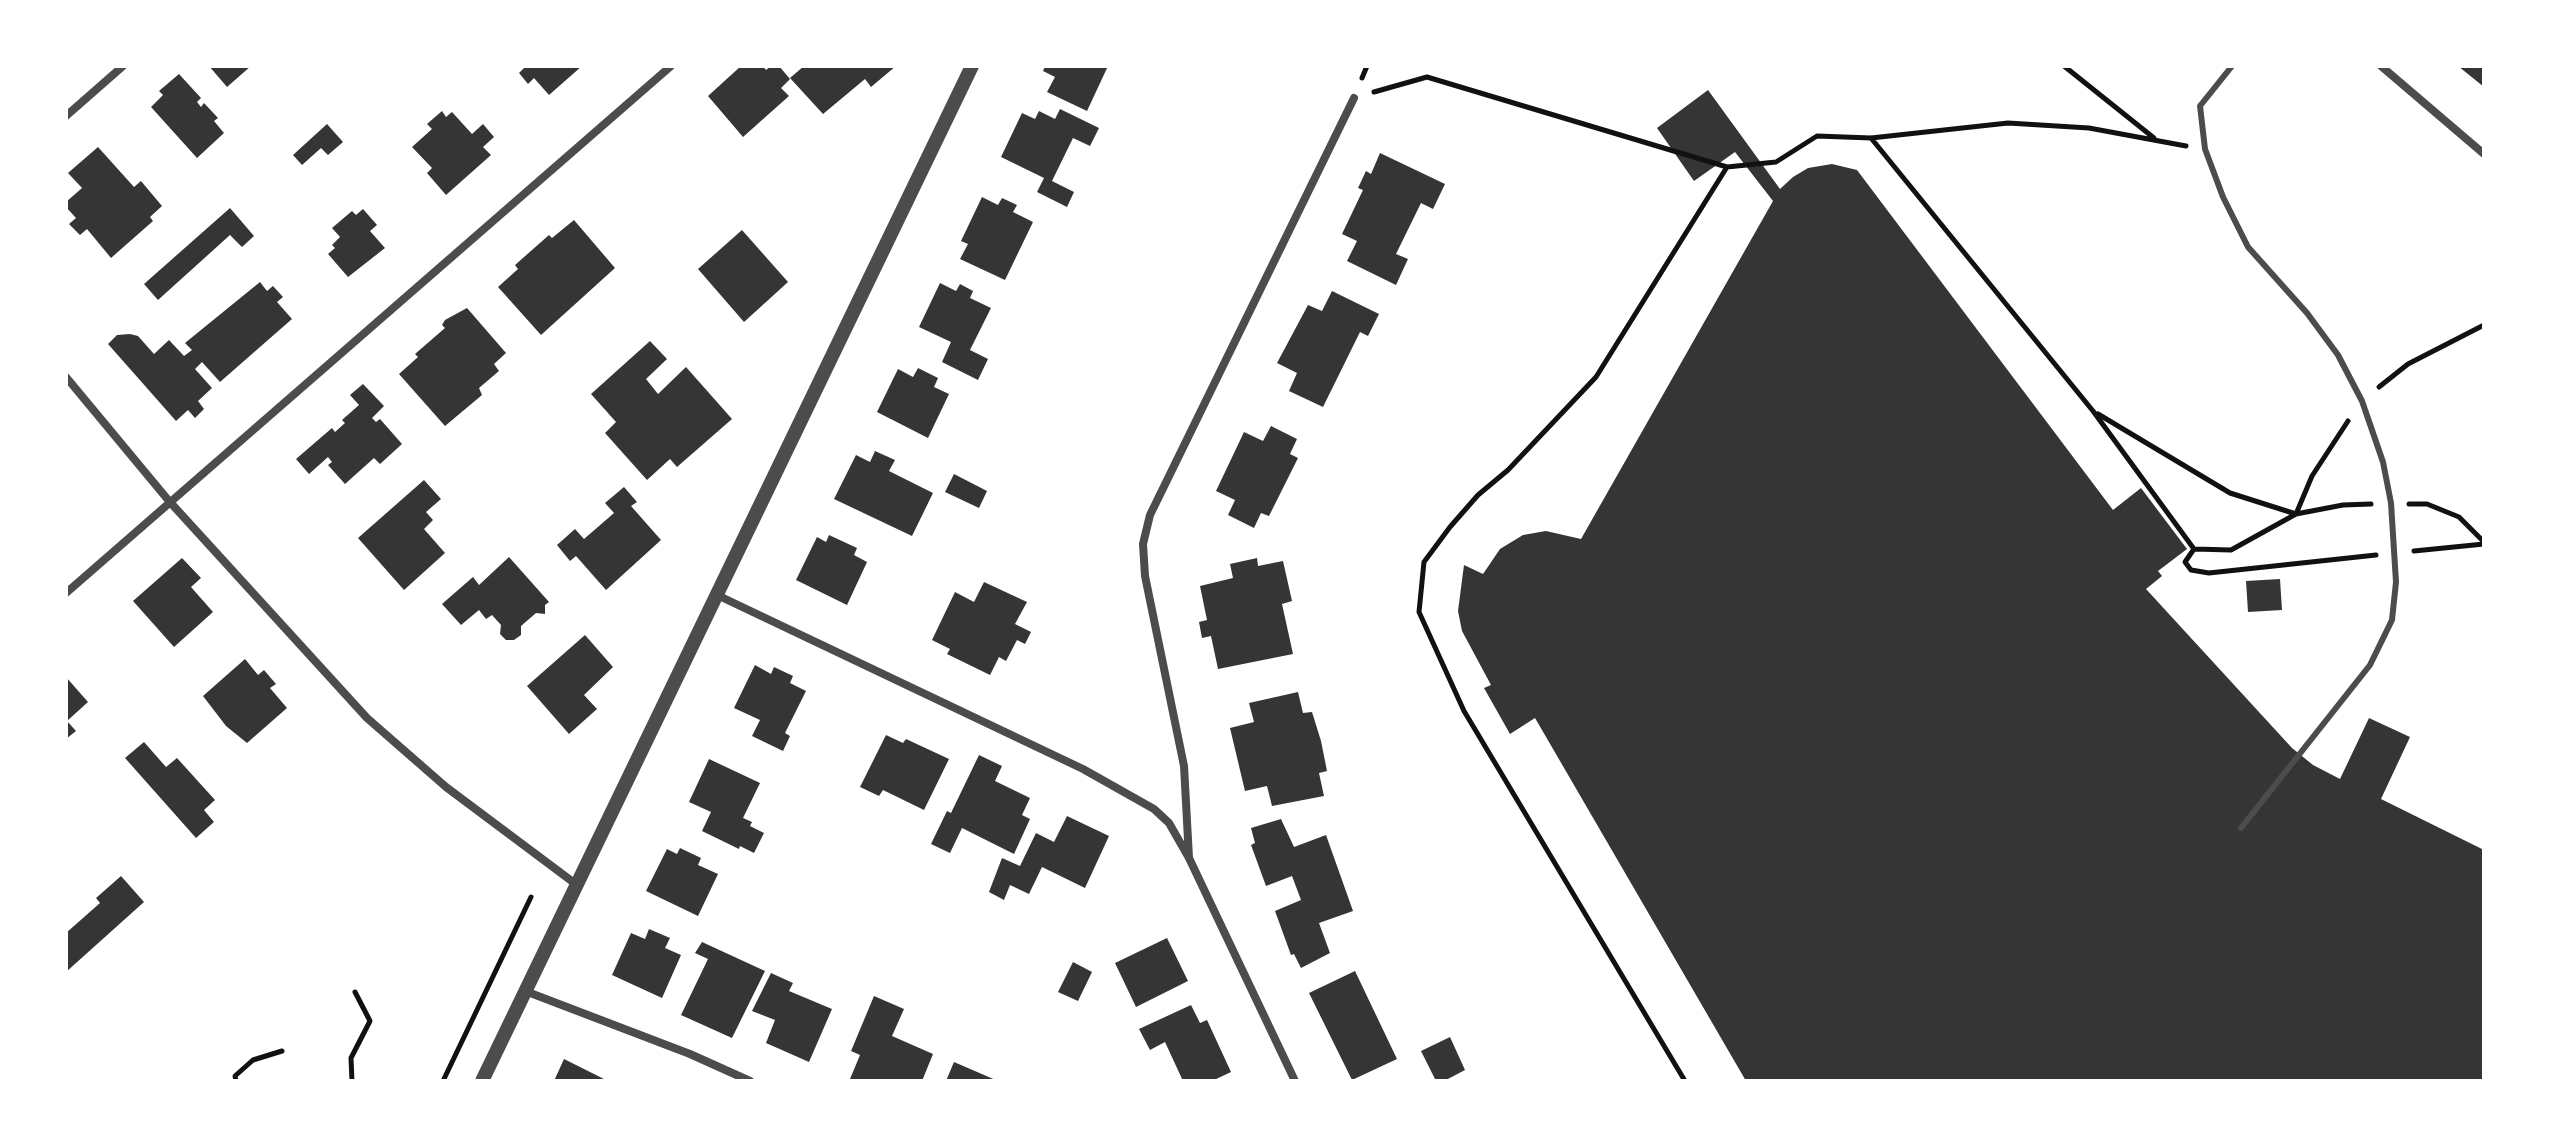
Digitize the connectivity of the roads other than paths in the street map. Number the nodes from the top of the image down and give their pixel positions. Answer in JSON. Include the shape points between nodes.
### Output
{"nodes":[{"id":1,"x":123,"y":66,"type":"edge"},
{"id":2,"x":671,"y":66,"type":"edge"},
{"id":3,"x":972,"y":66,"type":"edge"},
{"id":4,"x":2232,"y":66,"type":"edge"},
{"id":5,"x":2381,"y":66,"type":"edge"},
{"id":6,"x":1354,"y":98,"type":"road end"},
{"id":7,"x":66,"y":116,"type":"edge"},
{"id":8,"x":2484,"y":154,"type":"edge"},
{"id":9,"x":66,"y":377,"type":"edge"},
{"id":10,"x":169,"y":501,"type":"junction"},
{"id":11,"x":66,"y":593,"type":"edge"},
{"id":12,"x":717,"y":595,"type":"junction"},
{"id":13,"x":2241,"y":828,"type":"dead end"},
{"id":14,"x":1189,"y":858,"type":"junction"},
{"id":15,"x":577,"y":885,"type":"junction"},
{"id":16,"x":525,"y":991,"type":"junction"},
{"id":17,"x":482,"y":1081,"type":"edge"},
{"id":18,"x":750,"y":1081,"type":"edge"},
{"id":19,"x":1295,"y":1081,"type":"edge"}],
"edges":[{"from":1,"to":7,"type":"street"},
{"from":2,"to":10,"type":"street"},
{"from":3,"to":12,"type":"street"},
{"from":4,"to":13,"type":"lane","via":[[2200,106],[2205,149],[2248,247],[2307,313],[2338,355],[2362,401],[2391,503],[2396,582],[2392,620],[2370,665]]},
{"from":5,"to":8,"type":"street"},
{"from":6,"to":14,"type":"street","via":[[1150,515],[1143,544],[1184,766]]},
{"from":9,"to":10,"type":"street"},
{"from":10,"to":11,"type":"street"},
{"from":10,"to":15,"type":"street","via":[[367,718],[446,787]]},
{"from":12,"to":14,"type":"street","via":[[1132,795],[1169,823]]},
{"from":12,"to":15,"type":"street"},
{"from":14,"to":19,"type":"street"},
{"from":15,"to":16,"type":"street"},
{"from":16,"to":17,"type":"street"},
{"from":16,"to":18,"type":"street"}]}
